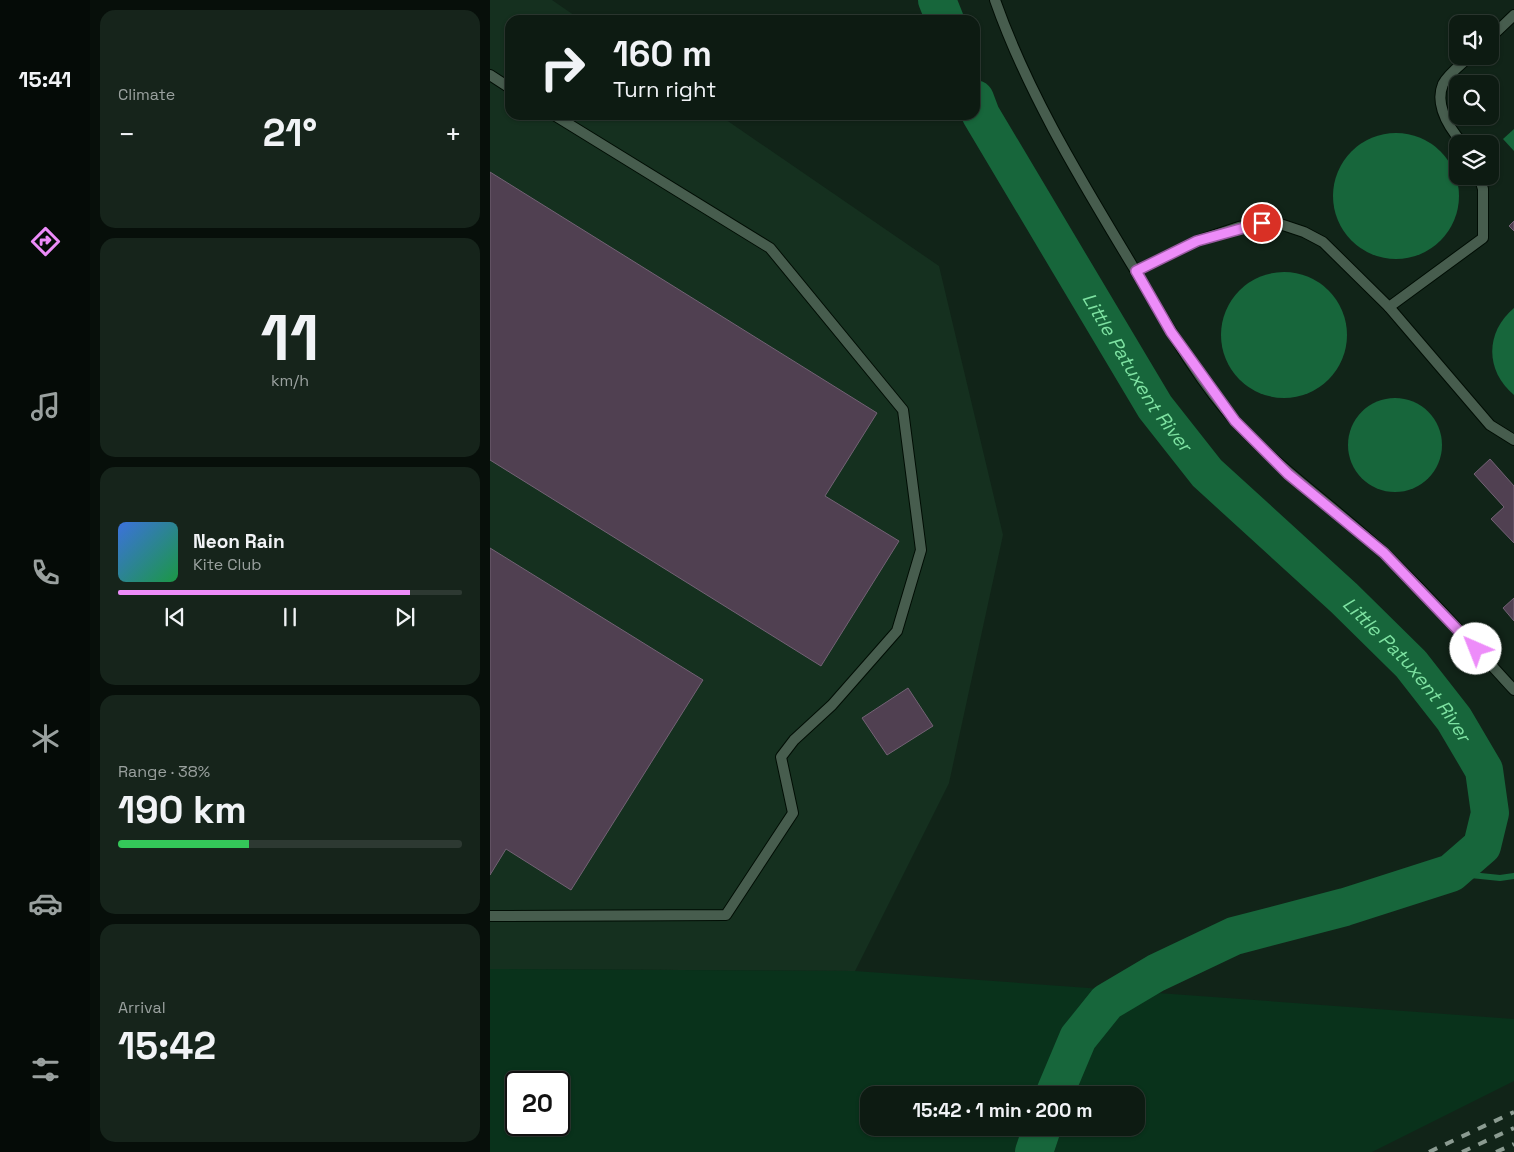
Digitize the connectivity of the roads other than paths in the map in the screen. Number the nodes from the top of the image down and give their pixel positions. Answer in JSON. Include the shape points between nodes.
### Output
{"nodes":[{"id":1,"x":996,"y":0,"type":"edge"},
{"id":2,"x":1514,"y":15,"type":"edge"},
{"id":3,"x":1499,"y":29,"type":"edge"},
{"id":4,"x":1461,"y":65,"type":"edge"},
{"id":5,"x":490,"y":76,"type":"edge"},
{"id":6,"x":505,"y":85,"type":"edge"},
{"id":7,"x":562,"y":120,"type":"edge"},
{"id":8,"x":1455,"y":135,"type":"edge"},
{"id":9,"x":1482,"y":185,"type":"edge"},
{"id":10,"x":1136,"y":271,"type":"junction"},
{"id":11,"x":1389,"y":308,"type":"junction"},
{"id":12,"x":1514,"y":440,"type":"edge"},
{"id":13,"x":1514,"y":690,"type":"edge"},
{"id":14,"x":490,"y":916,"type":"edge"}],
"edges":[{"from":1,"to":10,"type":"lane","via":[[1006,32],[1043,108]]},
{"from":2,"to":3,"type":"lane"},
{"from":4,"to":8,"type":"lane","via":[[1443,84],[1441,107]]},
{"from":5,"to":6,"type":"lane"},
{"from":7,"to":14,"type":"lane","via":[[770,248],[903,410],[921,550],[897,631],[832,706],[794,740],[781,757],[793,812],[726,915]]},
{"from":9,"to":11,"type":"lane","via":[[1483,238]]},
{"from":10,"to":11,"type":"lane","via":[[1197,241],[1239,227],[1280,224],[1323,242]]},
{"from":10,"to":13,"type":"lane","via":[[1171,332],[1235,421],[1288,474],[1384,553]]},
{"from":11,"to":12,"type":"lane","via":[[1490,425]]}]}
